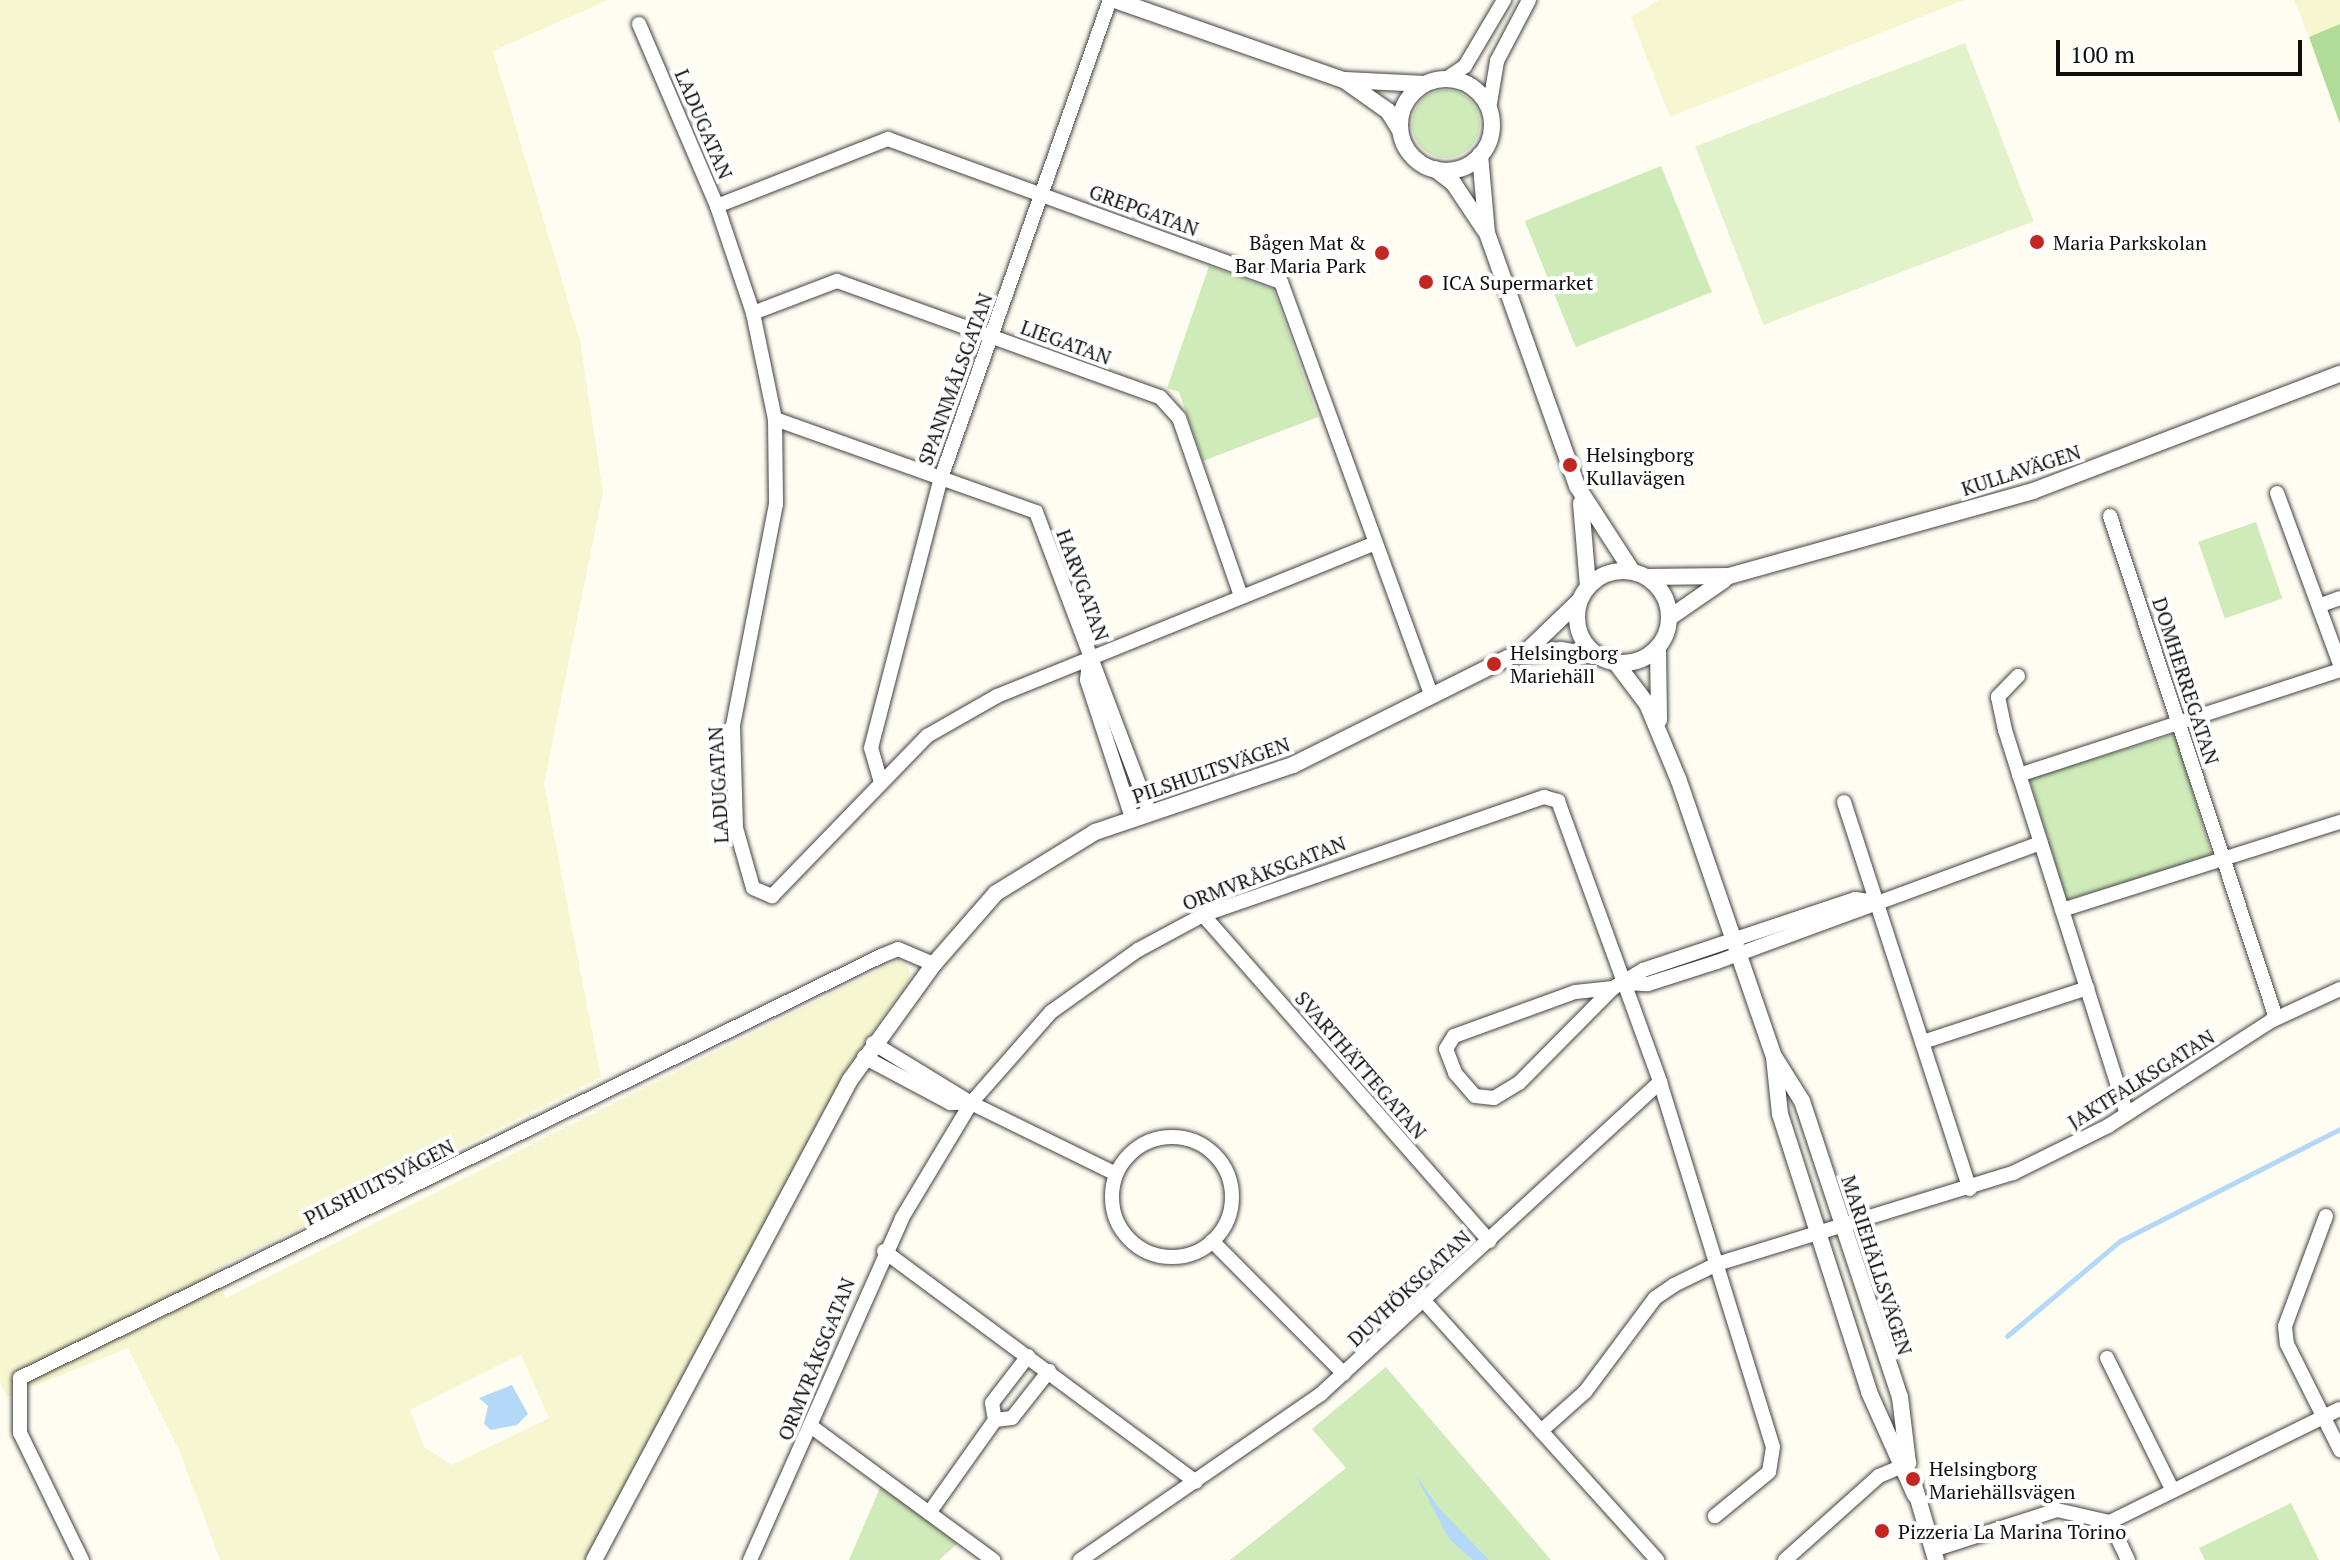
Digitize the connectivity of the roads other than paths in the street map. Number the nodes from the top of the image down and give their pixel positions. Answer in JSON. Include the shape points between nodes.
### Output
{"nodes":[{"id":1,"x":1504,"y":0,"type":"edge"},
{"id":2,"x":1529,"y":0,"type":"edge"},
{"id":3,"x":1121,"y":1,"type":"edge"},
{"id":4,"x":639,"y":24,"type":"dead end"},
{"id":5,"x":1446,"y":79,"type":"junction"},
{"id":6,"x":1344,"y":80,"type":"junction"},
{"id":7,"x":1425,"y":84,"type":"junction"},
{"id":8,"x":1489,"y":109,"type":"junction"},
{"id":9,"x":1400,"y":130,"type":"junction"},
{"id":10,"x":1480,"y":155,"type":"junction"},
{"id":11,"x":1435,"y":169,"type":"junction"},
{"id":12,"x":1043,"y":193,"type":"junction"},
{"id":13,"x":717,"y":206,"type":"junction"},
{"id":14,"x":1487,"y":233,"type":"junction"},
{"id":15,"x":753,"y":313,"type":"junction"},
{"id":16,"x":991,"y":336,"type":"junction"},
{"id":17,"x":2340,"y":366,"type":"edge"},
{"id":18,"x":2340,"y":374,"type":"edge"},
{"id":19,"x":2318,"y":379,"type":"junction"},
{"id":20,"x":775,"y":419,"type":"junction"},
{"id":21,"x":941,"y":478,"type":"junction"},
{"id":22,"x":1577,"y":486,"type":"junction"},
{"id":23,"x":2277,"y":493,"type":"dead end"},
{"id":24,"x":2110,"y":516,"type":"dead end"},
{"id":25,"x":1374,"y":544,"type":"junction"},
{"id":26,"x":1640,"y":574,"type":"junction"},
{"id":27,"x":1729,"y":576,"type":"junction"},
{"id":28,"x":1584,"y":593,"type":"junction"},
{"id":29,"x":1241,"y":596,"type":"junction"},
{"id":30,"x":2340,"y":598,"type":"edge"},
{"id":31,"x":2321,"y":605,"type":"junction"},
{"id":32,"x":1669,"y":618,"type":"junction"},
{"id":33,"x":1658,"y":647,"type":"junction"},
{"id":34,"x":1527,"y":651,"type":"junction"},
{"id":35,"x":1607,"y":660,"type":"junction"},
{"id":36,"x":1089,"y":661,"type":"junction"},
{"id":37,"x":2340,"y":667,"type":"edge"},
{"id":38,"x":2018,"y":676,"type":"dead end"},
{"id":39,"x":1431,"y":694,"type":"junction"},
{"id":40,"x":2179,"y":723,"type":"junction"},
{"id":41,"x":1660,"y":730,"type":"junction"},
{"id":42,"x":2019,"y":775,"type":"junction"},
{"id":43,"x":880,"y":779,"type":"junction"},
{"id":44,"x":1844,"y":802,"type":"dead end"},
{"id":45,"x":1150,"y":813,"type":"junction"},
{"id":46,"x":1132,"y":818,"type":"junction"},
{"id":47,"x":2340,"y":822,"type":"edge"},
{"id":48,"x":2041,"y":843,"type":"junction"},
{"id":49,"x":2223,"y":859,"type":"junction"},
{"id":50,"x":1876,"y":902,"type":"junction"},
{"id":51,"x":2062,"y":910,"type":"junction"},
{"id":52,"x":1203,"y":915,"type":"junction"},
{"id":53,"x":1737,"y":946,"type":"junction"},
{"id":54,"x":934,"y":964,"type":"junction"},
{"id":55,"x":1620,"y":985,"type":"junction"},
{"id":56,"x":2087,"y":988,"type":"junction"},
{"id":57,"x":2340,"y":989,"type":"edge"},
{"id":58,"x":2276,"y":1018,"type":"junction"},
{"id":59,"x":1923,"y":1042,"type":"junction"},
{"id":60,"x":869,"y":1050,"type":"junction"},
{"id":61,"x":1774,"y":1057,"type":"junction"},
{"id":62,"x":1660,"y":1082,"type":"junction"},
{"id":63,"x":971,"y":1103,"type":"junction"},
{"id":64,"x":2127,"y":1114,"type":"junction"},
{"id":65,"x":1116,"y":1174,"type":"junction"},
{"id":66,"x":1970,"y":1189,"type":"junction"},
{"id":67,"x":2326,"y":1216,"type":"dead end"},
{"id":68,"x":1844,"y":1228,"type":"junction"},
{"id":69,"x":1821,"y":1235,"type":"junction"},
{"id":70,"x":1212,"y":1241,"type":"junction"},
{"id":71,"x":1489,"y":1241,"type":"junction"},
{"id":72,"x":884,"y":1251,"type":"junction"},
{"id":73,"x":1717,"y":1264,"type":"junction"},
{"id":74,"x":1425,"y":1302,"type":"junction"},
{"id":75,"x":1028,"y":1356,"type":"junction"},
{"id":76,"x":2107,"y":1358,"type":"dead end"},
{"id":77,"x":1049,"y":1371,"type":"junction"},
{"id":78,"x":1344,"y":1374,"type":"junction"},
{"id":79,"x":2340,"y":1409,"type":"edge"},
{"id":80,"x":2324,"y":1417,"type":"junction"},
{"id":81,"x":995,"y":1420,"type":"junction"},
{"id":82,"x":812,"y":1427,"type":"junction"},
{"id":83,"x":1541,"y":1431,"type":"junction"},
{"id":84,"x":2340,"y":1450,"type":"edge"},
{"id":85,"x":1904,"y":1465,"type":"junction"},
{"id":86,"x":1196,"y":1482,"type":"junction"},
{"id":87,"x":2173,"y":1491,"type":"junction"},
{"id":88,"x":929,"y":1513,"type":"junction"},
{"id":89,"x":1715,"y":1516,"type":"dead end"},
{"id":90,"x":2110,"y":1522,"type":"junction"},
{"id":91,"x":1799,"y":1548,"type":"junction"},
{"id":92,"x":1935,"y":1555,"type":"edge"},
{"id":93,"x":82,"y":1560,"type":"edge"},
{"id":94,"x":594,"y":1560,"type":"edge"},
{"id":95,"x":750,"y":1560,"type":"edge"},
{"id":96,"x":993,"y":1560,"type":"edge"},
{"id":97,"x":1080,"y":1560,"type":"edge"},
{"id":98,"x":1657,"y":1560,"type":"edge"},
{"id":99,"x":1785,"y":1560,"type":"edge"},
{"id":100,"x":1809,"y":1560,"type":"edge"},
{"id":101,"x":2128,"y":1560,"type":"edge"}],
"edges":[{"from":1,"to":5,"type":"street","via":[[1465,66]]},
{"from":2,"to":8,"type":"street","via":[[1497,61]]},
{"from":3,"to":6,"type":"street"},
{"from":3,"to":12,"type":"street","name":"SPANNMÅLSGATAN"},
{"from":4,"to":13,"type":"street","name":"LADUGATAN"},
{"from":5,"to":7,"type":"street"},
{"from":5,"to":8,"type":"street","via":[[1472,87]]},
{"from":6,"to":7,"type":"street"},
{"from":6,"to":9,"type":"street","via":[[1388,111]]},
{"from":7,"to":9,"type":"street","via":[[1408,98]]},
{"from":8,"to":10,"type":"street","via":[[1492,125]]},
{"from":9,"to":11,"type":"street","via":[[1415,159]]},
{"from":10,"to":11,"type":"street","via":[[1459,169]]},
{"from":10,"to":14,"type":"street"},
{"from":11,"to":14,"type":"street","via":[[1454,184]]},
{"from":12,"to":13,"type":"street","name":"GREPGATAN","via":[[888,139]]},
{"from":12,"to":16,"type":"street","name":"SPANNMÅLSGATAN"},
{"from":12,"to":25,"type":"street","name":"GREPGATAN","via":[[1281,282]]},
{"from":13,"to":15,"type":"street","name":"LADUGATAN"},
{"from":14,"to":22,"type":"street"},
{"from":15,"to":16,"type":"street","name":"LIEGATAN","via":[[837,281]]},
{"from":15,"to":20,"type":"street","name":"LADUGATAN"},
{"from":16,"to":21,"type":"street","name":"SPANNMÅLSGATAN"},
{"from":16,"to":29,"type":"street","name":"LIEGATAN","via":[[1172,404]]},
{"from":17,"to":19,"type":"street","name":"KULLAVÄGEN"},
{"from":18,"to":19,"type":"street","name":"KULLAVÄGEN"},
{"from":19,"to":27,"type":"street","name":"KULLAVÄGEN","via":[[1997,501]]},
{"from":20,"to":21,"type":"street","name":"HARVGATAN"},
{"from":20,"to":43,"type":"street","name":"LADUGATAN","via":[[776,504],[733,726],[736,828],[753,888],[772,896]]},
{"from":21,"to":36,"type":"street","name":"HARVGATAN","via":[[1036,512]]},
{"from":21,"to":43,"type":"street","name":"SPANNMÅLSGATAN","via":[[871,748]]},
{"from":22,"to":26,"type":"street"},
{"from":22,"to":28,"type":"street"},
{"from":23,"to":31,"type":"street"},
{"from":24,"to":40,"type":"street","name":"DOMHERREGATAN"},
{"from":25,"to":29,"type":"street","name":"LADUGATAN"},
{"from":25,"to":39,"type":"street","name":"GREPGATAN"},
{"from":26,"to":27,"type":"street","name":"KULLAVÄGEN"},
{"from":26,"to":28,"type":"street","via":[[1612,572]]},
{"from":26,"to":32,"type":"street","via":[[1665,598]]},
{"from":27,"to":32,"type":"street","name":"KULLAVÄGEN"},
{"from":28,"to":34,"type":"street","name":"PILSHULTSVÄGEN"},
{"from":28,"to":35,"type":"street","via":[[1579,632]]},
{"from":29,"to":36,"type":"street","name":"LADUGATAN"},
{"from":30,"to":31,"type":"street"},
{"from":31,"to":37,"type":"street"},
{"from":32,"to":33,"type":"street"},
{"from":33,"to":35,"type":"street","via":[[1641,660]]},
{"from":33,"to":41,"type":"street","name":"MARIEHÄLLSVÄGEN"},
{"from":34,"to":35,"type":"street","name":"PILSHULTSVÄGEN"},
{"from":34,"to":39,"type":"street","name":"PILSHULTSVÄGEN"},
{"from":35,"to":41,"type":"street","name":"MARIEHÄLLSVÄGEN"},
{"from":36,"to":43,"type":"street","name":"LADUGATAN","via":[[997,696],[927,736]]},
{"from":36,"to":45,"type":"street","name":"HARVGATAN","via":[[1101,674]]},
{"from":36,"to":46,"type":"street","name":"HARVGATAN","via":[[1087,680]]},
{"from":37,"to":40,"type":"street"},
{"from":38,"to":42,"type":"street","via":[[1998,697]]},
{"from":39,"to":45,"type":"street","name":"PILSHULTSVÄGEN","via":[[1293,765]]},
{"from":40,"to":42,"type":"street"},
{"from":40,"to":49,"type":"street","name":"DOMHERREGATAN"},
{"from":41,"to":53,"type":"street","name":"MARIEHÄLLSVÄGEN"},
{"from":42,"to":48,"type":"street"},
{"from":44,"to":50,"type":"street"},
{"from":45,"to":46,"type":"street","name":"PILSHULTSVÄGEN"},
{"from":46,"to":54,"type":"street","name":"PILSHULTSVÄGEN","via":[[1027,869],[981,909]]},
{"from":47,"to":49,"type":"street"},
{"from":48,"to":50,"type":"street"},
{"from":48,"to":51,"type":"street"},
{"from":49,"to":51,"type":"street"},
{"from":49,"to":58,"type":"street","name":"DOMHERREGATAN"},
{"from":50,"to":53,"type":"street","via":[[1855,899]]},
{"from":50,"to":59,"type":"street"},
{"from":51,"to":56,"type":"street"},
{"from":52,"to":55,"type":"street","name":"ORMVRÅKSGATAN","via":[[1544,797],[1565,808]]},
{"from":52,"to":63,"type":"street","name":"ORMVRÅKSGATAN","via":[[1082,986],[1026,1036]]},
{"from":52,"to":71,"type":"street","name":"SVARTHÄTTEGATAN"},
{"from":53,"to":55,"type":"street","via":[[1643,970]]},
{"from":53,"to":61,"type":"street","name":"MARIEHÄLLSVÄGEN"},
{"from":54,"to":60,"type":"street","name":"PILSHULTSVÄGEN"},
{"from":54,"to":93,"type":"street","name":"PILSHULTSVÄGEN","via":[[898,949],[881,956],[20,1378],[20,1433]]},
{"from":55,"to":55,"type":"street","via":[[1507,1092],[1483,1099],[1455,1073],[1446,1049],[1454,1036],[1575,992]]},
{"from":55,"to":62,"type":"street"},
{"from":56,"to":59,"type":"street"},
{"from":56,"to":64,"type":"street"},
{"from":57,"to":58,"type":"street","name":"JAKTFALKSGATAN"},
{"from":58,"to":64,"type":"street","name":"JAKTFALKSGATAN"},
{"from":59,"to":66,"type":"street"},
{"from":60,"to":63,"type":"street"},
{"from":60,"to":94,"type":"street","name":"PILSHULTSVÄGEN"},
{"from":61,"to":68,"type":"street","name":"MARIEHÄLLSVÄGEN","via":[[1802,1101]]},
{"from":61,"to":69,"type":"street","name":"MARIEHÄLLSVÄGEN","via":[[1780,1114]]},
{"from":62,"to":71,"type":"street","name":"DUVHÖKSGATAN"},
{"from":62,"to":73,"type":"street"},
{"from":63,"to":65,"type":"street"},
{"from":63,"to":72,"type":"street","name":"ORMVRÅKSGATAN"},
{"from":64,"to":66,"type":"street","name":"JAKTFALKSGATAN","via":[[2069,1147]]},
{"from":65,"to":70,"type":"street","via":[[1114,1214],[1142,1249],[1186,1255]]},
{"from":65,"to":70,"type":"street","via":[[1130,1153],[1164,1137],[1189,1139],[1211,1151],[1226,1172],[1232,1196],[1227,1221]]},
{"from":66,"to":68,"type":"street","name":"JAKTFALKSGATAN"},
{"from":67,"to":80,"type":"street","via":[[2285,1326],[2287,1344]]},
{"from":68,"to":69,"type":"street","name":"JAKTFALKSGATAN"},
{"from":68,"to":85,"type":"street","name":"MARIEHÄLLSVÄGEN","via":[[1900,1397]]},
{"from":69,"to":73,"type":"street","name":"JAKTFALKSGATAN"},
{"from":69,"to":85,"type":"street","name":"MARIEHÄLLSVÄGEN"},
{"from":70,"to":78,"type":"street"},
{"from":71,"to":74,"type":"street","name":"DUVHÖKSGATAN"},
{"from":72,"to":75,"type":"street"},
{"from":72,"to":82,"type":"street","name":"ORMVRÅKSGATAN"},
{"from":73,"to":83,"type":"street","name":"JAKTFALKSGATAN","via":[[1655,1298],[1603,1371]]},
{"from":73,"to":89,"type":"street","via":[[1774,1460],[1769,1472]]},
{"from":74,"to":78,"type":"street","name":"DUVHÖKSGATAN"},
{"from":74,"to":83,"type":"street"},
{"from":75,"to":77,"type":"street"},
{"from":75,"to":81,"type":"street","via":[[992,1403]]},
{"from":76,"to":87,"type":"street"},
{"from":77,"to":81,"type":"street","via":[[1012,1418]]},
{"from":77,"to":86,"type":"street"},
{"from":78,"to":86,"type":"street","name":"DUVHÖKSGATAN"},
{"from":79,"to":80,"type":"street"},
{"from":80,"to":84,"type":"street"},
{"from":80,"to":87,"type":"street"},
{"from":81,"to":88,"type":"street"},
{"from":82,"to":88,"type":"street"},
{"from":82,"to":95,"type":"street","name":"ORMVRÅKSGATAN"},
{"from":83,"to":98,"type":"street"},
{"from":85,"to":91,"type":"street","via":[[1879,1476]]},
{"from":85,"to":92,"type":"street","name":"MARIEHÄLLSVÄGEN"},
{"from":86,"to":97,"type":"street","name":"DUVHÖKSGATAN"},
{"from":87,"to":90,"type":"street"},
{"from":88,"to":96,"type":"street"},
{"from":90,"to":92,"type":"street","via":[[2057,1510]]},
{"from":90,"to":101,"type":"street"},
{"from":91,"to":99,"type":"street"},
{"from":91,"to":100,"type":"street"}]}
